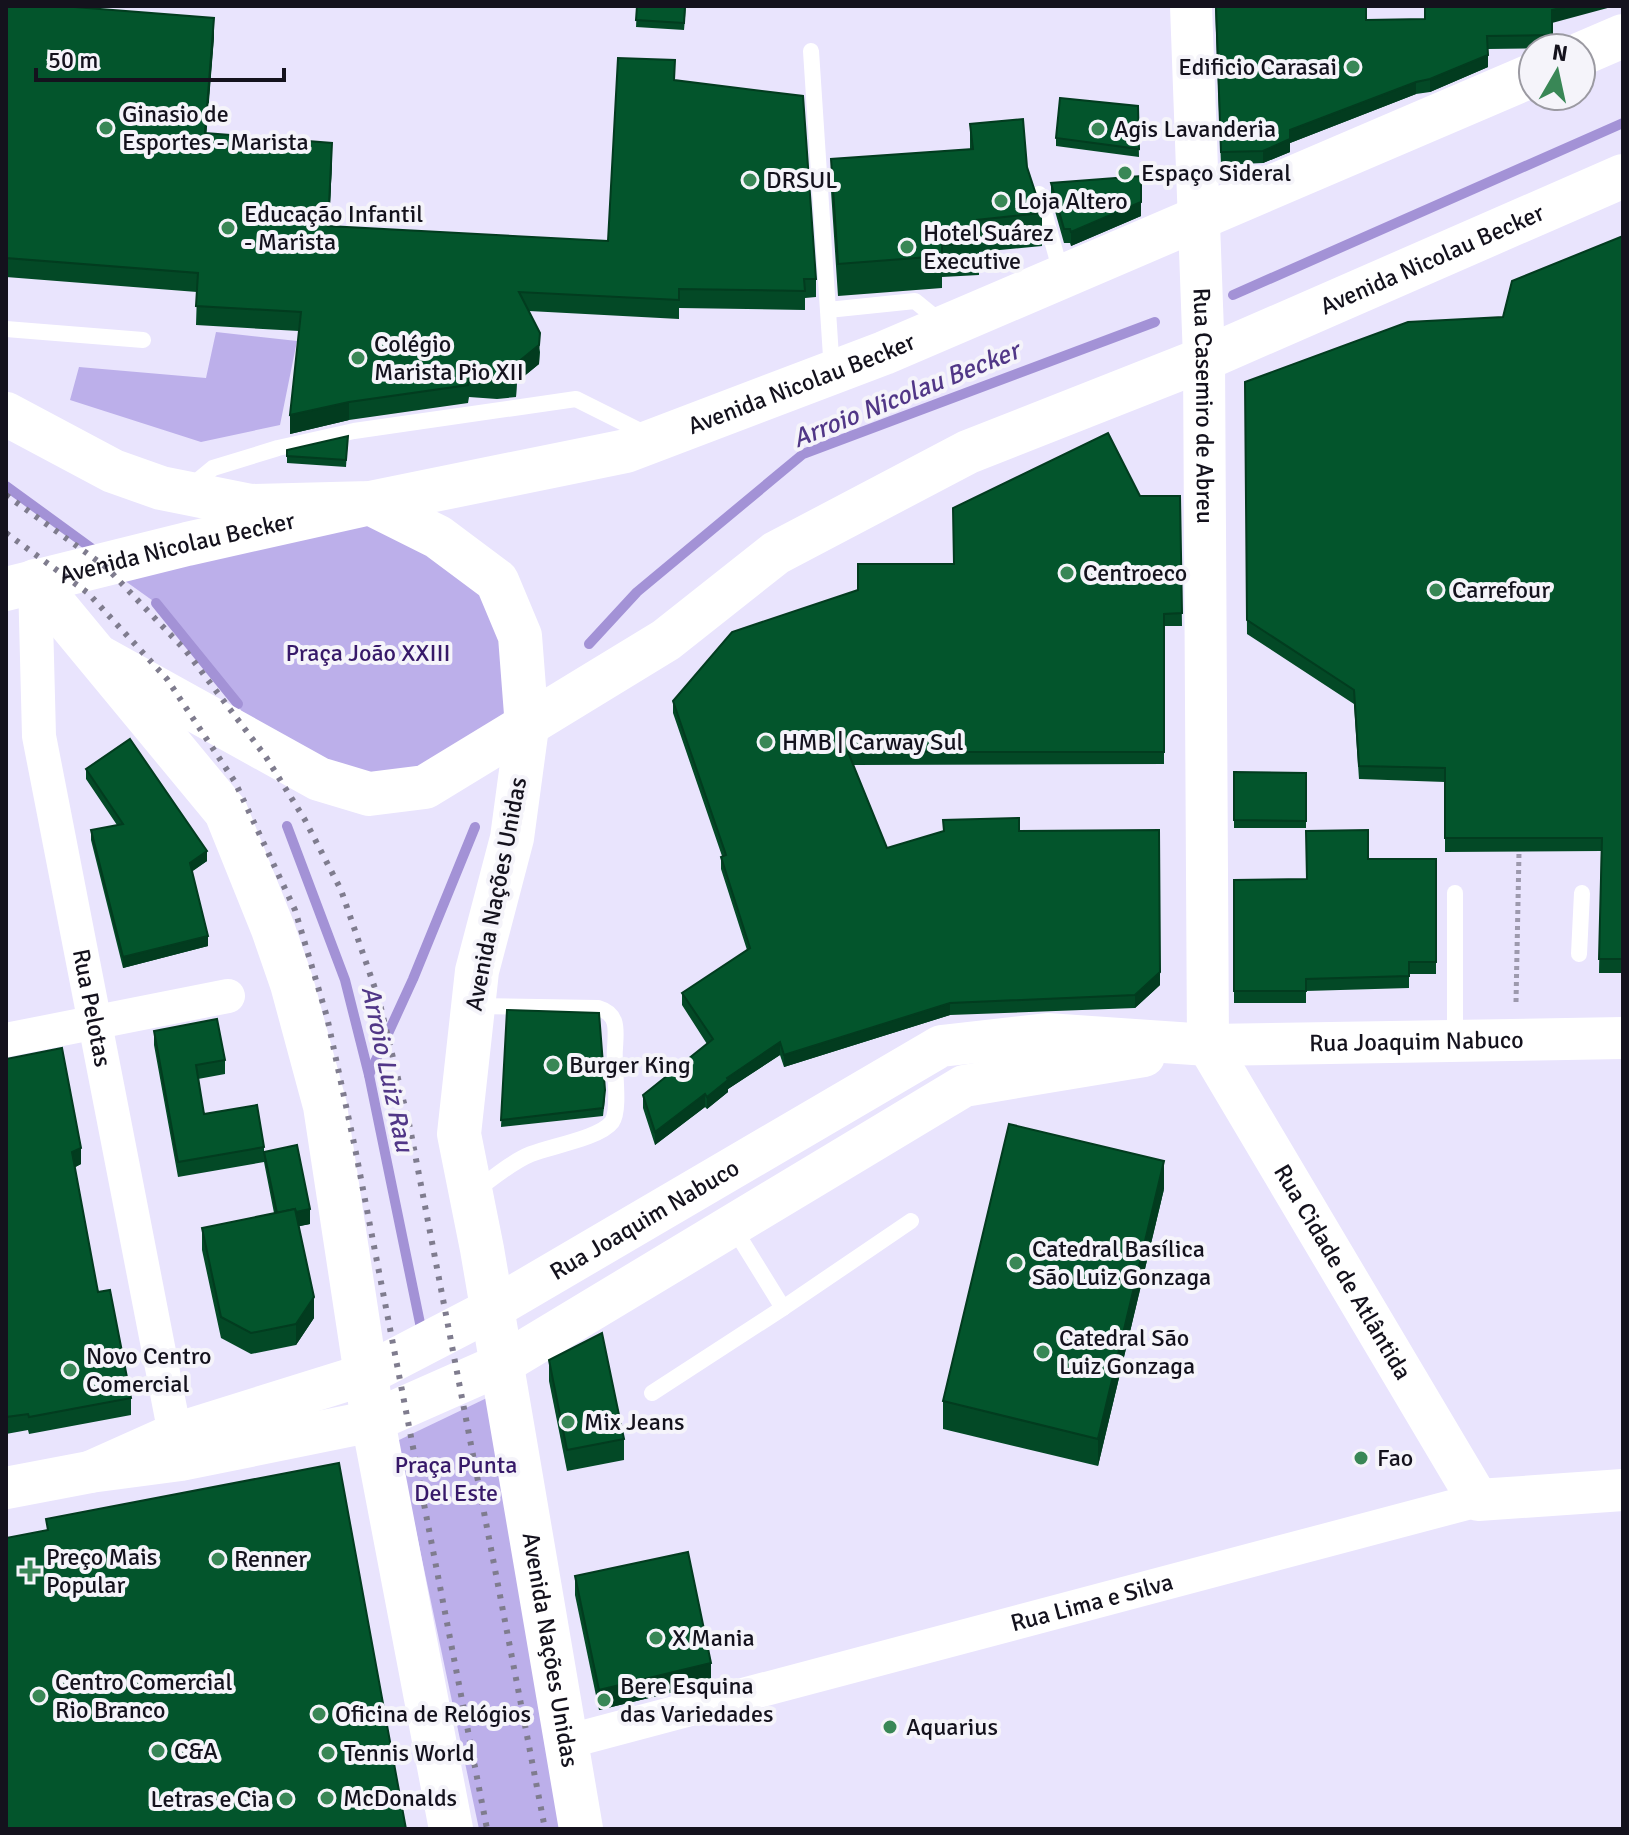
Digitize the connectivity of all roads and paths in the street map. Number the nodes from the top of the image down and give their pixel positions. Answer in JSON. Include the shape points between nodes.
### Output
{"nodes":[{"id":1,"x":1191,"y":6,"type":"edge"},
{"id":2,"x":1623,"y":36,"type":"edge"},
{"id":3,"x":1597,"y":47,"type":"edge"},
{"id":4,"x":811,"y":51,"type":"dead end"},
{"id":5,"x":1517,"y":82,"type":"edge"},
{"id":6,"x":1623,"y":176,"type":"edge"},
{"id":7,"x":1039,"y":194,"type":"edge"},
{"id":8,"x":1197,"y":220,"type":"junction"},
{"id":9,"x":1063,"y":277,"type":"junction"},
{"id":10,"x":828,"y":310,"type":"junction"},
{"id":11,"x":946,"y":327,"type":"junction"},
{"id":12,"x":6,"y":329,"type":"edge"},
{"id":13,"x":143,"y":340,"type":"dead end"},
{"id":14,"x":1204,"y":359,"type":"junction"},
{"id":15,"x":832,"y":373,"type":"junction"},
{"id":16,"x":6,"y":414,"type":"edge"},
{"id":17,"x":656,"y":440,"type":"junction"},
{"id":18,"x":183,"y":492,"type":"junction"},
{"id":19,"x":370,"y":503,"type":"junction"},
{"id":20,"x":16,"y":577,"type":"edge"},
{"id":21,"x":101,"y":658,"type":"junction"},
{"id":22,"x":527,"y":727,"type":"junction"},
{"id":23,"x":1519,"y":852,"type":"edge"},
{"id":24,"x":1455,"y":893,"type":"dead end"},
{"id":25,"x":1582,"y":893,"type":"dead end"},
{"id":26,"x":1579,"y":954,"type":"dead end"},
{"id":27,"x":228,"y":996,"type":"dead end"},
{"id":28,"x":473,"y":1006,"type":"junction"},
{"id":29,"x":95,"y":1022,"type":"junction"},
{"id":30,"x":1623,"y":1038,"type":"edge"},
{"id":31,"x":1515,"y":1039,"type":"junction"},
{"id":32,"x":6,"y":1040,"type":"edge"},
{"id":33,"x":1455,"y":1041,"type":"junction"},
{"id":34,"x":1208,"y":1045,"type":"junction"},
{"id":35,"x":470,"y":1195,"type":"junction"},
{"id":36,"x":911,"y":1221,"type":"dead end"},
{"id":37,"x":733,"y":1226,"type":"junction"},
{"id":38,"x":783,"y":1308,"type":"junction"},
{"id":39,"x":492,"y":1309,"type":"junction"},
{"id":40,"x":502,"y":1364,"type":"junction"},
{"id":41,"x":367,"y":1374,"type":"junction"},
{"id":42,"x":652,"y":1393,"type":"dead end"},
{"id":43,"x":373,"y":1421,"type":"junction"},
{"id":44,"x":175,"y":1434,"type":"junction"},
{"id":45,"x":90,"y":1472,"type":"junction"},
{"id":46,"x":6,"y":1488,"type":"edge"},
{"id":47,"x":1623,"y":1490,"type":"edge"},
{"id":48,"x":1478,"y":1500,"type":"junction"},
{"id":49,"x":566,"y":1742,"type":"junction"},
{"id":50,"x":451,"y":1829,"type":"edge"},
{"id":51,"x":581,"y":1829,"type":"edge"}],
"edges":[{"from":1,"to":8,"type":"street","name":"Rua Casemiro de Abreu"},
{"from":2,"to":3,"type":"main road"},
{"from":4,"to":10,"type":"lane"},
{"from":5,"to":8,"type":"main road","name":"Avenida Nicolau Becker"},
{"from":6,"to":14,"type":"main road","name":"Avenida Nicolau Becker"},
{"from":7,"to":9,"type":"lane"},
{"from":8,"to":9,"type":"main road","name":"Avenida Nicolau Becker"},
{"from":8,"to":14,"type":"street","name":"Rua Casemiro de Abreu"},
{"from":9,"to":11,"type":"main road","name":"Avenida Nicolau Becker"},
{"from":10,"to":11,"type":"lane","via":[[915,301]]},
{"from":10,"to":15,"type":"lane"},
{"from":11,"to":15,"type":"main road","name":"Avenida Nicolau Becker"},
{"from":12,"to":13,"type":"lane"},
{"from":14,"to":22,"type":"main road","name":"Avenida Nicolau Becker","via":[[968,452],[776,553],[666,640]]},
{"from":14,"to":34,"type":"street","name":"Rua Casemiro de Abreu"},
{"from":15,"to":17,"type":"main road","name":"Avenida Nicolau Becker"},
{"from":16,"to":18,"type":"main road","name":"Avenida Nações Unidas","via":[[113,471]]},
{"from":17,"to":18,"type":"lane","via":[[576,399],[354,431],[278,448],[213,468]]},
{"from":17,"to":19,"type":"main road","name":"Avenida Nicolau Becker","via":[[626,451]]},
{"from":18,"to":19,"type":"main road","name":"Avenida Nações Unidas","via":[[251,506]]},
{"from":19,"to":20,"type":"main road","name":"Avenida Nicolau Becker"},
{"from":19,"to":22,"type":"main road","name":"Avenida Nações Unidas","via":[[438,537],[497,581],[520,636]]},
{"from":20,"to":21,"type":"main road"},
{"from":20,"to":29,"type":"street","name":"Rua Pelotas","via":[[39,736]]},
{"from":21,"to":22,"type":"main road","name":"Avenida Nicolau Becker","via":[[319,779],[369,794],[425,787]]},
{"from":21,"to":41,"type":"main road","via":[[226,812],[273,929],[325,1106]]},
{"from":22,"to":28,"type":"main road","name":"Avenida Nações Unidas","via":[[512,838],[477,971]]},
{"from":23,"to":31,"type":"path"},
{"from":24,"to":33,"type":"lane"},
{"from":25,"to":26,"type":"lane"},
{"from":27,"to":29,"type":"street"},
{"from":28,"to":35,"type":"main road","name":"Avenida Nações Unidas","via":[[459,1134]]},
{"from":28,"to":35,"type":"lane","via":[[608,1011],[616,1027],[616,1110],[612,1122],[600,1131],[529,1154]]},
{"from":29,"to":32,"type":"street"},
{"from":29,"to":44,"type":"street","name":"Rua Pelotas"},
{"from":30,"to":31,"type":"street","name":"Rua Joaquim Nabuco"},
{"from":31,"to":33,"type":"street","name":"Rua Joaquim Nabuco"},
{"from":33,"to":34,"type":"street","name":"Rua Joaquim Nabuco"},
{"from":34,"to":37,"type":"street","name":"Rua Joaquim Nabuco","via":[[964,1086]]},
{"from":34,"to":39,"type":"street","name":"Rua Joaquim Nabuco","via":[[1047,1034],[941,1046]]},
{"from":34,"to":48,"type":"street","name":"Rua Cidade de Atlântida"},
{"from":35,"to":39,"type":"main road","name":"Avenida Nações Unidas"},
{"from":36,"to":38,"type":"lane"},
{"from":37,"to":38,"type":"lane"},
{"from":37,"to":40,"type":"street","name":"Rua Joaquim Nabuco"},
{"from":38,"to":42,"type":"lane"},
{"from":39,"to":40,"type":"main road","name":"Avenida Nações Unidas"},
{"from":39,"to":41,"type":"street","name":"Rua Joaquim Nabuco"},
{"from":40,"to":43,"type":"street","name":"Rua Joaquim Nabuco"},
{"from":40,"to":49,"type":"main road","name":"Avenida Nações Unidas"},
{"from":41,"to":43,"type":"main road"},
{"from":41,"to":44,"type":"street","name":"Rua Joaquim Nabuco"},
{"from":43,"to":45,"type":"street","name":"Rua Joaquim Nabuco","via":[[181,1460]]},
{"from":43,"to":50,"type":"main road"},
{"from":44,"to":45,"type":"street","name":"Rua Joaquim Nabuco"},
{"from":45,"to":46,"type":"street","name":"Rua Joaquim Nabuco"},
{"from":47,"to":48,"type":"street","name":"Rua Lima e Silva"},
{"from":48,"to":49,"type":"street","name":"Rua Lima e Silva"},
{"from":49,"to":51,"type":"main road","name":"Avenida Nações Unidas"}]}
